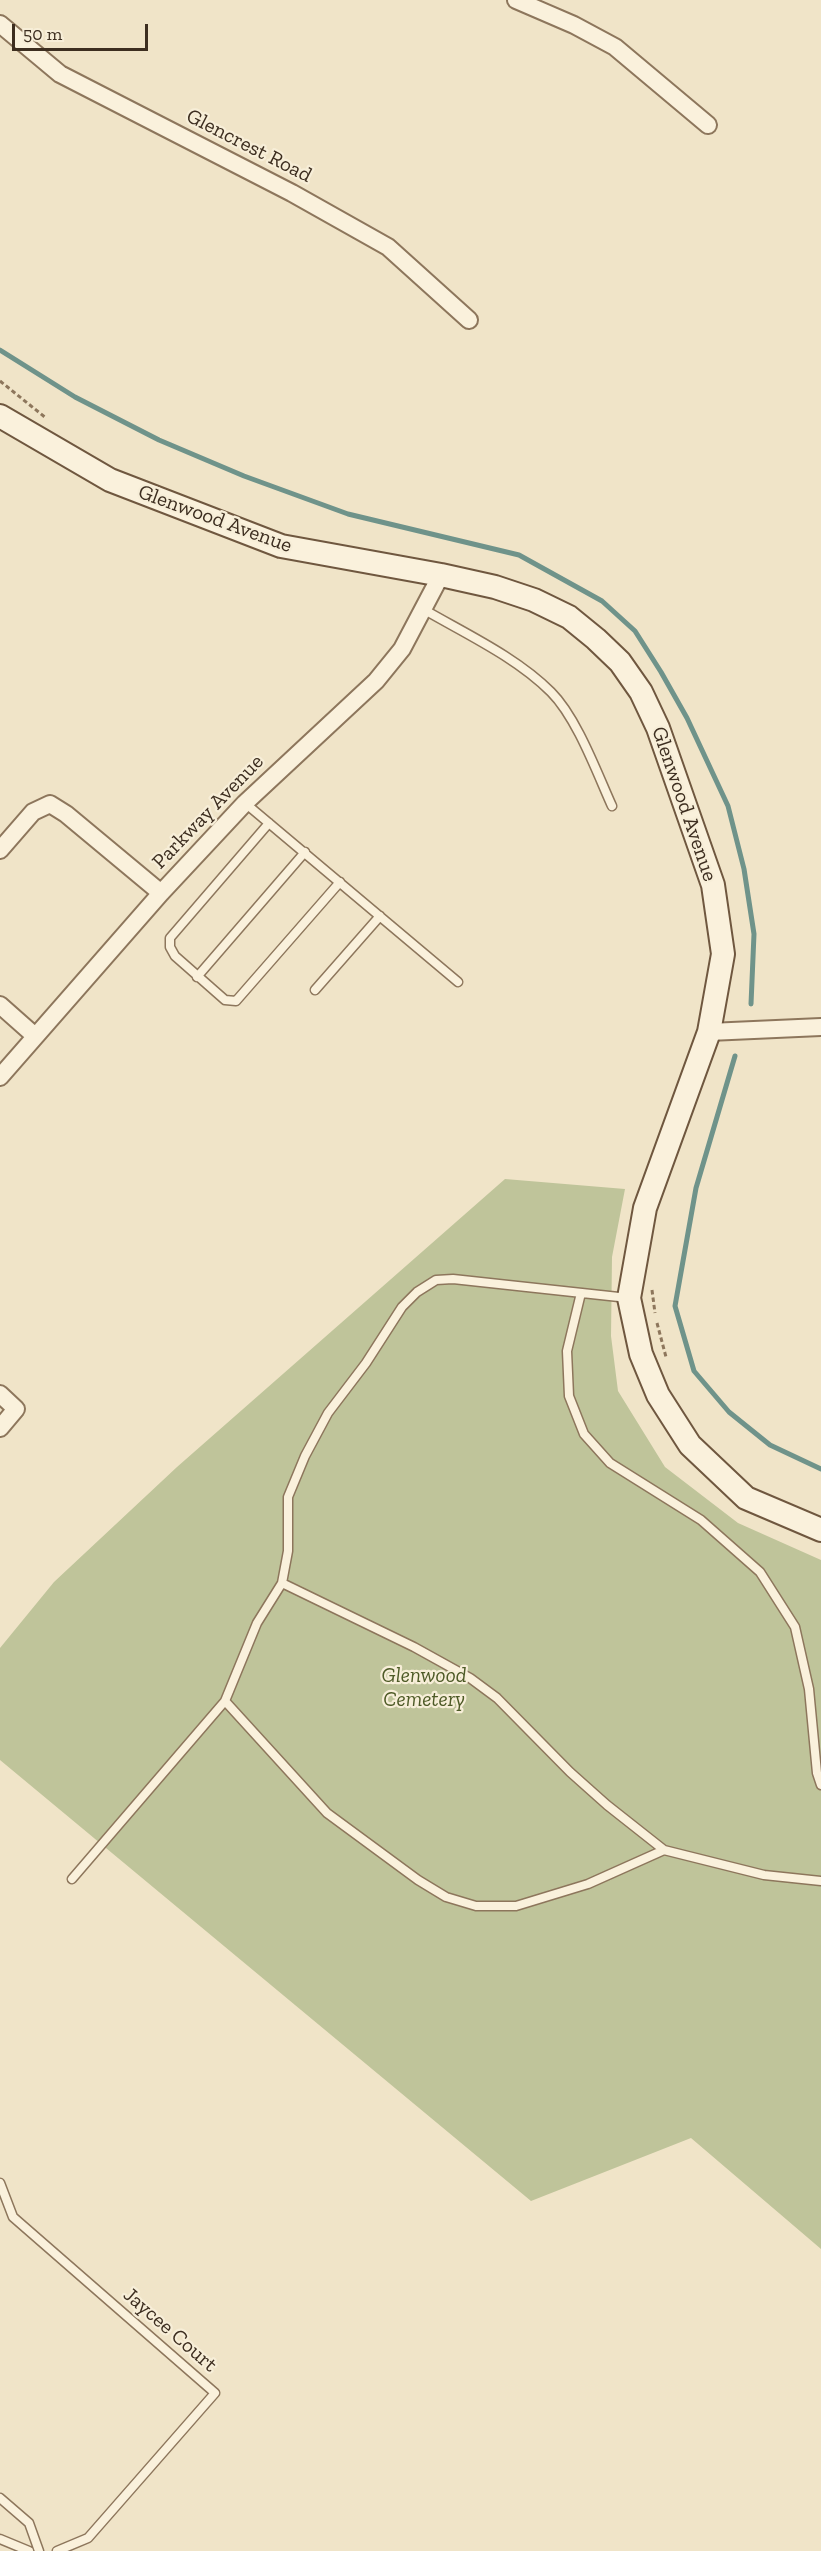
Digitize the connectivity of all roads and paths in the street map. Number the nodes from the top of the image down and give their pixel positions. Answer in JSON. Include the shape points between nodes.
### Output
{"nodes":[{"id":1,"x":516,"y":0,"type":"edge"},
{"id":2,"x":0,"y":24,"type":"edge"},
{"id":3,"x":708,"y":125,"type":"dead end"},
{"id":4,"x":469,"y":320,"type":"dead end"},
{"id":5,"x":0,"y":381,"type":"edge"},
{"id":6,"x":0,"y":416,"type":"edge"},
{"id":7,"x":47,"y":418,"type":"dead end"},
{"id":8,"x":441,"y":575,"type":"junction"},
{"id":9,"x":423,"y":609,"type":"junction"},
{"id":10,"x":245,"y":803,"type":"junction"},
{"id":11,"x":612,"y":806,"type":"dead end"},
{"id":12,"x":269,"y":823,"type":"junction"},
{"id":13,"x":0,"y":850,"type":"edge"},
{"id":14,"x":305,"y":852,"type":"junction"},
{"id":15,"x":340,"y":882,"type":"junction"},
{"id":16,"x":161,"y":893,"type":"junction"},
{"id":17,"x":380,"y":916,"type":"junction"},
{"id":18,"x":197,"y":977,"type":"junction"},
{"id":19,"x":458,"y":982,"type":"dead end"},
{"id":20,"x":315,"y":990,"type":"dead end"},
{"id":21,"x":0,"y":1005,"type":"edge"},
{"id":22,"x":821,"y":1027,"type":"edge"},
{"id":23,"x":709,"y":1032,"type":"junction"},
{"id":24,"x":35,"y":1036,"type":"junction"},
{"id":25,"x":0,"y":1077,"type":"edge"},
{"id":26,"x":651,"y":1285,"type":"dead end"},
{"id":27,"x":581,"y":1293,"type":"junction"},
{"id":28,"x":629,"y":1298,"type":"junction"},
{"id":29,"x":667,"y":1361,"type":"dead end"},
{"id":30,"x":0,"y":1394,"type":"edge"},
{"id":31,"x":0,"y":1428,"type":"edge"},
{"id":32,"x":821,"y":1530,"type":"edge"},
{"id":33,"x":282,"y":1583,"type":"junction"},
{"id":34,"x":225,"y":1701,"type":"junction"},
{"id":35,"x":821,"y":1785,"type":"edge"},
{"id":36,"x":664,"y":1850,"type":"junction"},
{"id":37,"x":72,"y":1879,"type":"dead end"},
{"id":38,"x":821,"y":1881,"type":"edge"},
{"id":39,"x":0,"y":2183,"type":"edge"},
{"id":40,"x":0,"y":2498,"type":"edge"},
{"id":41,"x":0,"y":2539,"type":"edge"},
{"id":42,"x":29,"y":2551,"type":"edge"},
{"id":43,"x":39,"y":2551,"type":"edge"},
{"id":44,"x":57,"y":2551,"type":"edge"}],
"edges":[{"from":1,"to":3,"type":"street","via":[[615,47]]},
{"from":2,"to":4,"type":"street","name":"Glencrest Road","via":[[60,74],[292,193],[388,248]]},
{"from":5,"to":7,"type":"path"},
{"from":6,"to":8,"type":"street","name":"Glenwood Avenue","via":[[110,480],[281,546]]},
{"from":8,"to":9,"type":"street","name":"Parkway Avenue"},
{"from":8,"to":23,"type":"street","name":"Glenwood Avenue","via":[[495,587],[569,617],[620,662],[641,692],[658,728],[713,885],[723,954]]},
{"from":9,"to":10,"type":"street","name":"Parkway Avenue","via":[[402,649],[376,681]]},
{"from":9,"to":11,"type":"lane","via":[[519,666],[552,693],[576,730]]},
{"from":10,"to":12,"type":"lane"},
{"from":10,"to":16,"type":"street","name":"Parkway Avenue"},
{"from":12,"to":14,"type":"lane"},
{"from":12,"to":18,"type":"lane","via":[[170,938],[175,956]]},
{"from":13,"to":16,"type":"street","via":[[33,812],[50,804]]},
{"from":14,"to":15,"type":"lane"},
{"from":14,"to":18,"type":"lane"},
{"from":15,"to":17,"type":"lane"},
{"from":15,"to":18,"type":"lane","via":[[236,1001],[225,1000]]},
{"from":16,"to":24,"type":"street","name":"Parkway Avenue"},
{"from":17,"to":19,"type":"lane"},
{"from":17,"to":20,"type":"lane"},
{"from":21,"to":24,"type":"street"},
{"from":22,"to":23,"type":"street"},
{"from":23,"to":28,"type":"street","name":"Glenwood Avenue","via":[[645,1208]]},
{"from":24,"to":25,"type":"street","name":"Parkway Avenue"},
{"from":26,"to":29,"type":"path"},
{"from":27,"to":28,"type":"lane"},
{"from":27,"to":33,"type":"lane","via":[[453,1279],[436,1280],[410,1299],[328,1413],[305,1456],[288,1497],[288,1551]]},
{"from":27,"to":35,"type":"lane","via":[[567,1351],[569,1396],[584,1434],[610,1463],[701,1520],[760,1572],[795,1627],[809,1689]]},
{"from":28,"to":32,"type":"street","name":"Glenwood Avenue","via":[[641,1354],[658,1395],[690,1445],[746,1498]]},
{"from":30,"to":31,"type":"street","via":[[16,1409]]},
{"from":33,"to":34,"type":"lane","via":[[257,1623]]},
{"from":33,"to":36,"type":"lane","via":[[470,1678],[497,1698],[599,1798]]},
{"from":34,"to":36,"type":"lane","via":[[327,1813],[446,1897],[476,1906],[516,1905],[588,1884]]},
{"from":34,"to":37,"type":"lane"},
{"from":36,"to":38,"type":"lane","via":[[764,1875]]},
{"from":39,"to":44,"type":"lane","name":"Jaycee Court","via":[[13,2217],[215,2392],[88,2538]]},
{"from":40,"to":43,"type":"lane","via":[[29,2523]]},
{"from":41,"to":42,"type":"lane"}]}
